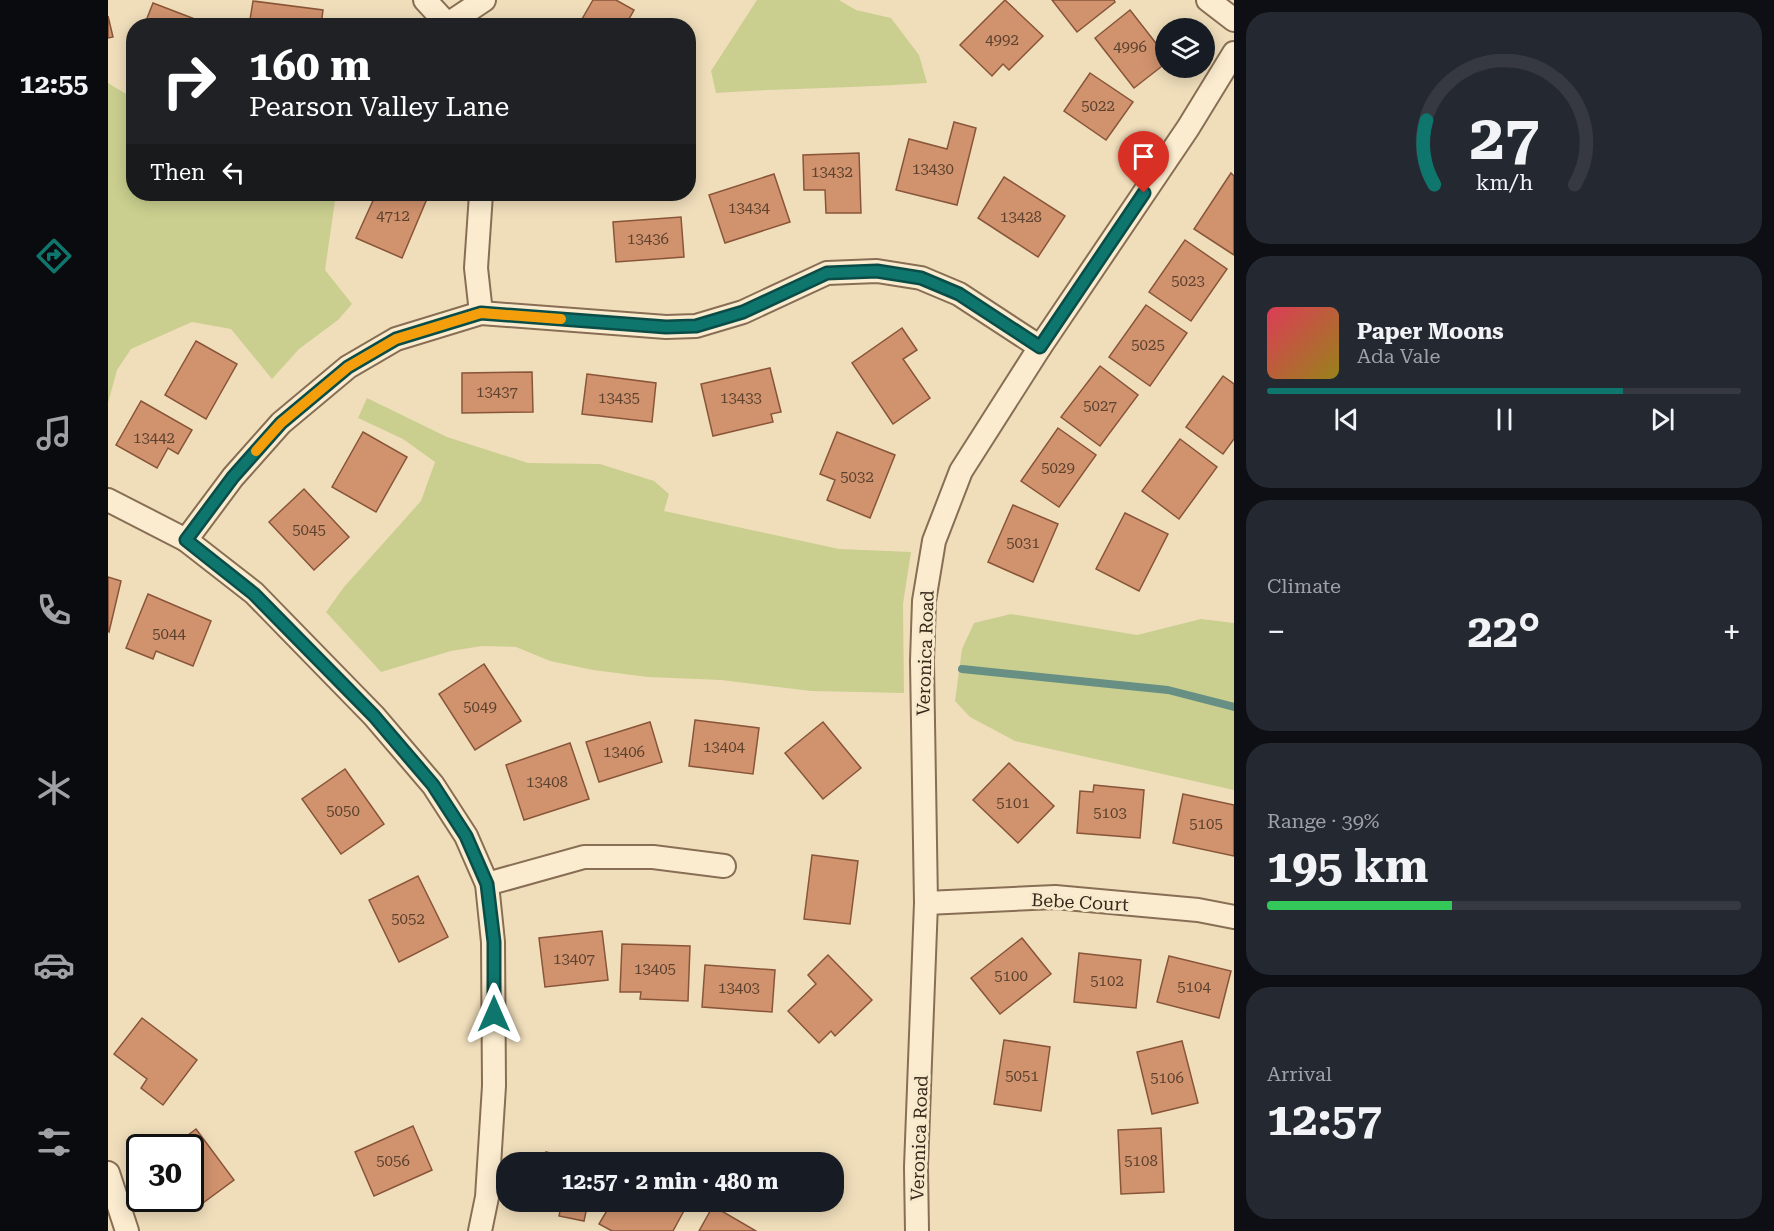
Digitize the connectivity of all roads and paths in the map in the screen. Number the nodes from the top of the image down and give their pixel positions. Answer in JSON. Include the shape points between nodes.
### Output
{"nodes":[{"id":1,"x":425,"y":0,"type":"edge"},
{"id":2,"x":484,"y":0,"type":"edge"},
{"id":3,"x":1208,"y":0,"type":"edge"},
{"id":4,"x":442,"y":18,"type":"edge"},
{"id":5,"x":459,"y":18,"type":"edge"},
{"id":6,"x":1234,"y":20,"type":"edge"},
{"id":7,"x":1234,"y":53,"type":"edge"},
{"id":8,"x":481,"y":201,"type":"edge"},
{"id":9,"x":481,"y":313,"type":"junction"},
{"id":10,"x":1040,"y":347,"type":"junction"},
{"id":11,"x":108,"y":500,"type":"edge"},
{"id":12,"x":186,"y":540,"type":"junction"},
{"id":13,"x":724,"y":866,"type":"dead end"},
{"id":14,"x":487,"y":884,"type":"junction"},
{"id":15,"x":926,"y":903,"type":"junction"},
{"id":16,"x":1234,"y":917,"type":"edge"},
{"id":17,"x":108,"y":1173,"type":"edge"},
{"id":18,"x":127,"y":1231,"type":"edge"},
{"id":19,"x":480,"y":1231,"type":"edge"},
{"id":20,"x":917,"y":1231,"type":"edge"}],
"edges":[{"from":1,"to":4,"type":"street"},
{"from":2,"to":5,"type":"street"},
{"from":3,"to":6,"type":"street"},
{"from":7,"to":10,"type":"street","name":"Veronica Road"},
{"from":8,"to":9,"type":"street","via":[[476,268]]},
{"from":9,"to":10,"type":"street","via":[[696,326],[743,312],[827,273],[877,271],[921,278],[959,294]]},
{"from":9,"to":12,"type":"street","via":[[396,339],[348,367],[281,423],[233,477]]},
{"from":10,"to":15,"type":"street","name":"Veronica Road","via":[[961,471],[934,541],[924,601],[922,661]]},
{"from":11,"to":12,"type":"street"},
{"from":12,"to":14,"type":"street","via":[[254,594],[374,716],[433,785],[466,836]]},
{"from":13,"to":14,"type":"street","via":[[653,857],[584,857]]},
{"from":14,"to":19,"type":"street","via":[[494,942],[494,1086],[487,1197]]},
{"from":15,"to":16,"type":"street","name":"Bebe Court","via":[[1055,897]]},
{"from":15,"to":20,"type":"street","name":"Veronica Road"},
{"from":17,"to":18,"type":"street"}]}
